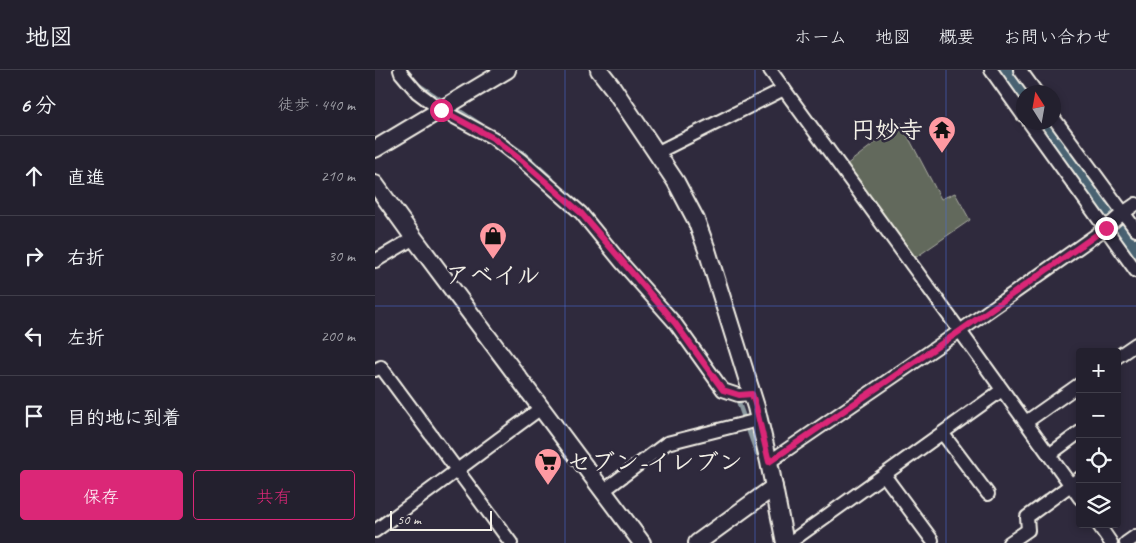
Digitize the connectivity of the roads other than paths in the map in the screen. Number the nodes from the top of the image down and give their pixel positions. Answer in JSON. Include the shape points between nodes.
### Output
{"nodes":[{"id":1,"x":400,"y":70,"type":"edge"},
{"id":2,"x":507,"y":70,"type":"edge"},
{"id":3,"x":599,"y":70,"type":"edge"},
{"id":4,"x":770,"y":70,"type":"edge"},
{"id":5,"x":991,"y":70,"type":"edge"},
{"id":6,"x":1020,"y":70,"type":"edge"},
{"id":7,"x":1031,"y":85,"type":"edge"},
{"id":8,"x":784,"y":89,"type":"junction"},
{"id":9,"x":1016,"y":105,"type":"edge"},
{"id":10,"x":441,"y":110,"type":"junction"},
{"id":11,"x":1061,"y":127,"type":"edge"},
{"id":12,"x":1035,"y":130,"type":"edge"},
{"id":13,"x":375,"y":149,"type":"edge"},
{"id":14,"x":657,"y":153,"type":"junction"},
{"id":15,"x":375,"y":184,"type":"edge"},
{"id":16,"x":1136,"y":204,"type":"edge"},
{"id":17,"x":1123,"y":213,"type":"junction"},
{"id":18,"x":1106,"y":228,"type":"junction"},
{"id":19,"x":1136,"y":230,"type":"edge"},
{"id":20,"x":414,"y":238,"type":"junction"},
{"id":21,"x":375,"y":261,"type":"edge"},
{"id":22,"x":1136,"y":271,"type":"edge"},
{"id":23,"x":960,"y":331,"type":"junction"},
{"id":24,"x":1136,"y":344,"type":"edge"},
{"id":25,"x":1121,"y":354,"type":"edge"},
{"id":26,"x":375,"y":370,"type":"edge"},
{"id":27,"x":1076,"y":387,"type":"edge"},
{"id":28,"x":1002,"y":390,"type":"junction"},
{"id":29,"x":745,"y":395,"type":"junction"},
{"id":30,"x":541,"y":408,"type":"junction"},
{"id":31,"x":751,"y":422,"type":"junction"},
{"id":32,"x":1026,"y":422,"type":"junction"},
{"id":33,"x":943,"y":434,"type":"junction"},
{"id":34,"x":1076,"y":435,"type":"edge"},
{"id":35,"x":1049,"y":455,"type":"junction"},
{"id":36,"x":769,"y":462,"type":"junction"},
{"id":37,"x":456,"y":470,"type":"junction"},
{"id":38,"x":884,"y":475,"type":"junction"},
{"id":39,"x":1075,"y":482,"type":"edge"},
{"id":40,"x":774,"y":487,"type":"junction"},
{"id":41,"x":603,"y":491,"type":"junction"},
{"id":42,"x":988,"y":494,"type":"dead end"},
{"id":43,"x":1101,"y":528,"type":"edge"},
{"id":44,"x":375,"y":531,"type":"edge"},
{"id":45,"x":1136,"y":536,"type":"edge"},
{"id":46,"x":932,"y":540,"type":"dead end"},
{"id":47,"x":511,"y":543,"type":"edge"},
{"id":48,"x":642,"y":543,"type":"edge"},
{"id":49,"x":697,"y":543,"type":"edge"},
{"id":50,"x":785,"y":543,"type":"edge"},
{"id":51,"x":789,"y":543,"type":"edge"},
{"id":52,"x":1009,"y":543,"type":"edge"},
{"id":53,"x":1111,"y":543,"type":"edge"},
{"id":54,"x":1126,"y":543,"type":"edge"}],
"edges":[{"from":1,"to":10,"type":"street","via":[[417,92]]},
{"from":2,"to":10,"type":"street"},
{"from":3,"to":14,"type":"street"},
{"from":4,"to":8,"type":"street"},
{"from":5,"to":9,"type":"street"},
{"from":6,"to":7,"type":"street"},
{"from":8,"to":14,"type":"street"},
{"from":8,"to":23,"type":"street"},
{"from":10,"to":13,"type":"street"},
{"from":10,"to":29,"type":"street","via":[[493,138],[581,213],[675,323],[723,390]]},
{"from":11,"to":17,"type":"street"},
{"from":12,"to":18,"type":"street"},
{"from":14,"to":29,"type":"street","via":[[696,220],[707,250]]},
{"from":15,"to":20,"type":"street"},
{"from":16,"to":17,"type":"street"},
{"from":17,"to":18,"type":"street"},
{"from":17,"to":19,"type":"street"},
{"from":18,"to":22,"type":"street"},
{"from":18,"to":23,"type":"street"},
{"from":20,"to":21,"type":"street"},
{"from":20,"to":30,"type":"street"},
{"from":23,"to":28,"type":"street"},
{"from":23,"to":36,"type":"street"},
{"from":24,"to":25,"type":"street"},
{"from":26,"to":37,"type":"street","via":[[381,367]]},
{"from":27,"to":32,"type":"street"},
{"from":28,"to":32,"type":"street"},
{"from":28,"to":33,"type":"street"},
{"from":29,"to":31,"type":"street"},
{"from":30,"to":37,"type":"street"},
{"from":30,"to":41,"type":"street"},
{"from":31,"to":36,"type":"street"},
{"from":31,"to":41,"type":"street","via":[[667,443]]},
{"from":32,"to":35,"type":"street"},
{"from":33,"to":38,"type":"street"},
{"from":33,"to":42,"type":"street"},
{"from":34,"to":35,"type":"street"},
{"from":35,"to":39,"type":"street"},
{"from":36,"to":40,"type":"street"},
{"from":37,"to":44,"type":"street"},
{"from":37,"to":47,"type":"street"},
{"from":38,"to":46,"type":"street"},
{"from":38,"to":51,"type":"street"},
{"from":39,"to":52,"type":"street","via":[[1027,517],[1028,530]]},
{"from":40,"to":49,"type":"street"},
{"from":40,"to":50,"type":"street"},
{"from":41,"to":48,"type":"street"},
{"from":43,"to":53,"type":"street"},
{"from":45,"to":54,"type":"street"}]}
